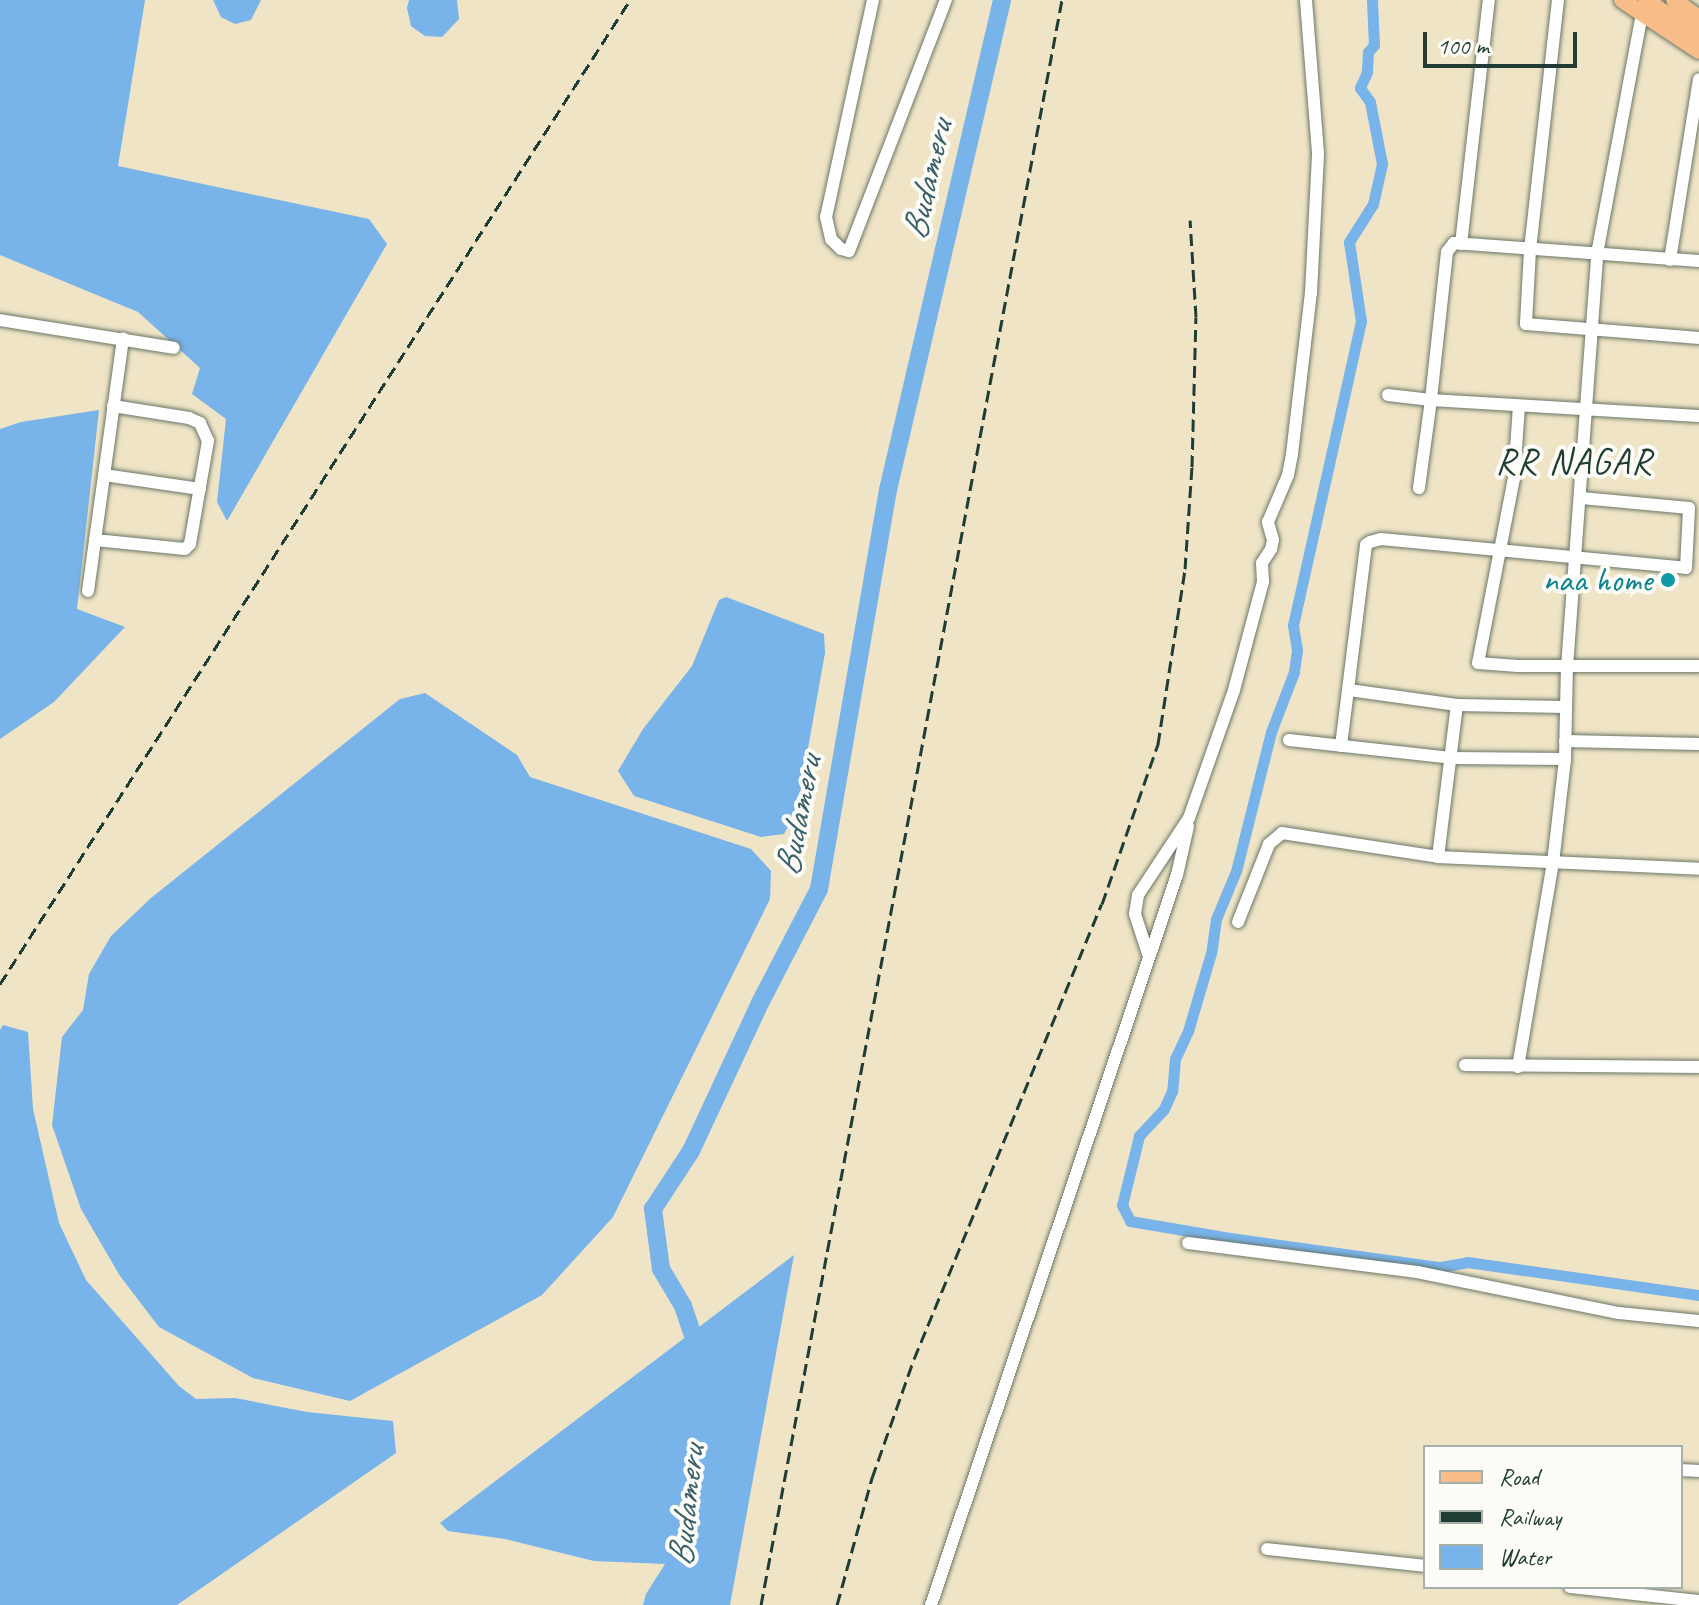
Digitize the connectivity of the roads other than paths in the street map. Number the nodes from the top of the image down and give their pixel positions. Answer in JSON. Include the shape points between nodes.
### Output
{"nodes":[{"id":1,"x":873,"y":0,"type":"edge"},
{"id":2,"x":946,"y":0,"type":"edge"},
{"id":3,"x":1306,"y":0,"type":"edge"},
{"id":4,"x":1489,"y":0,"type":"edge"},
{"id":5,"x":1558,"y":0,"type":"edge"},
{"id":6,"x":1622,"y":0,"type":"edge"},
{"id":7,"x":1674,"y":0,"type":"edge"},
{"id":8,"x":1644,"y":6,"type":"edge"},
{"id":9,"x":1699,"y":18,"type":"edge"},
{"id":10,"x":1699,"y":36,"type":"edge"},
{"id":11,"x":1699,"y":51,"type":"edge"},
{"id":12,"x":1699,"y":79,"type":"edge"},
{"id":13,"x":1461,"y":244,"type":"junction"},
{"id":14,"x":1530,"y":250,"type":"junction"},
{"id":15,"x":1597,"y":254,"type":"junction"},
{"id":16,"x":1670,"y":260,"type":"junction"},
{"id":17,"x":1699,"y":261,"type":"edge"},
{"id":18,"x":0,"y":320,"type":"edge"},
{"id":19,"x":1592,"y":330,"type":"junction"},
{"id":20,"x":123,"y":338,"type":"junction"},
{"id":21,"x":1699,"y":338,"type":"edge"},
{"id":22,"x":174,"y":348,"type":"dead end"},
{"id":23,"x":1388,"y":395,"type":"dead end"},
{"id":24,"x":1431,"y":400,"type":"junction"},
{"id":25,"x":113,"y":406,"type":"junction"},
{"id":26,"x":1519,"y":406,"type":"junction"},
{"id":27,"x":1588,"y":410,"type":"junction"},
{"id":28,"x":1699,"y":416,"type":"edge"},
{"id":29,"x":104,"y":475,"type":"junction"},
{"id":30,"x":1419,"y":488,"type":"dead end"},
{"id":31,"x":200,"y":489,"type":"junction"},
{"id":32,"x":1581,"y":498,"type":"junction"},
{"id":33,"x":1694,"y":521,"type":"edge"},
{"id":34,"x":95,"y":540,"type":"junction"},
{"id":35,"x":1497,"y":553,"type":"junction"},
{"id":36,"x":1575,"y":559,"type":"junction"},
{"id":37,"x":88,"y":591,"type":"dead end"},
{"id":38,"x":1699,"y":666,"type":"edge"},
{"id":39,"x":1567,"y":667,"type":"junction"},
{"id":40,"x":1349,"y":690,"type":"junction"},
{"id":41,"x":1457,"y":705,"type":"junction"},
{"id":42,"x":1565,"y":707,"type":"junction"},
{"id":43,"x":1289,"y":740,"type":"dead end"},
{"id":44,"x":1565,"y":741,"type":"junction"},
{"id":45,"x":1699,"y":744,"type":"edge"},
{"id":46,"x":1341,"y":746,"type":"junction"},
{"id":47,"x":1451,"y":758,"type":"junction"},
{"id":48,"x":1565,"y":759,"type":"junction"},
{"id":49,"x":1189,"y":818,"type":"junction"},
{"id":50,"x":1438,"y":857,"type":"junction"},
{"id":51,"x":1553,"y":863,"type":"junction"},
{"id":52,"x":1699,"y":869,"type":"edge"},
{"id":53,"x":1238,"y":922,"type":"dead end"},
{"id":54,"x":1148,"y":954,"type":"junction"},
{"id":55,"x":1465,"y":1065,"type":"dead end"},
{"id":56,"x":1518,"y":1067,"type":"junction"},
{"id":57,"x":1699,"y":1067,"type":"edge"},
{"id":58,"x":1188,"y":1243,"type":"dead end"},
{"id":59,"x":1699,"y":1321,"type":"edge"},
{"id":60,"x":1267,"y":1549,"type":"dead end"},
{"id":61,"x":1423,"y":1566,"type":"edge"},
{"id":62,"x":1588,"y":1589,"type":"edge"},
{"id":63,"x":1699,"y":1601,"type":"edge"},
{"id":64,"x":931,"y":1605,"type":"edge"}],
"edges":[{"from":1,"to":2,"type":"street","via":[[826,217],[831,239],[849,251]]},
{"from":3,"to":49,"type":"street","via":[[1318,153],[1311,293],[1292,454],[1268,522],[1271,549],[1262,563],[1263,582],[1234,690]]},
{"from":4,"to":13,"type":"street"},
{"from":5,"to":14,"type":"street"},
{"from":6,"to":8,"type":"main road"},
{"from":7,"to":9,"type":"main road"},
{"from":8,"to":10,"type":"main road"},
{"from":8,"to":11,"type":"main road"},
{"from":8,"to":15,"type":"street"},
{"from":12,"to":16,"type":"street"},
{"from":13,"to":14,"type":"street"},
{"from":13,"to":24,"type":"street","via":[[1454,243],[1447,252]]},
{"from":14,"to":15,"type":"street"},
{"from":14,"to":19,"type":"street","via":[[1526,324]]},
{"from":15,"to":16,"type":"street"},
{"from":15,"to":19,"type":"street"},
{"from":16,"to":17,"type":"street"},
{"from":18,"to":20,"type":"street"},
{"from":19,"to":21,"type":"street"},
{"from":19,"to":27,"type":"street"},
{"from":20,"to":22,"type":"street"},
{"from":20,"to":25,"type":"street"},
{"from":23,"to":24,"type":"street"},
{"from":24,"to":26,"type":"street"},
{"from":24,"to":30,"type":"street"},
{"from":25,"to":29,"type":"street"},
{"from":25,"to":31,"type":"street","via":[[200,423],[208,441]]},
{"from":26,"to":27,"type":"street"},
{"from":26,"to":35,"type":"street","via":[[1514,478]]},
{"from":27,"to":28,"type":"street"},
{"from":27,"to":32,"type":"street"},
{"from":29,"to":31,"type":"street"},
{"from":29,"to":34,"type":"street"},
{"from":31,"to":34,"type":"street","via":[[185,549]]},
{"from":32,"to":33,"type":"street","via":[[1689,508]]},
{"from":32,"to":36,"type":"street"},
{"from":33,"to":36,"type":"street","via":[[1686,568]]},
{"from":34,"to":37,"type":"street"},
{"from":35,"to":36,"type":"street"},
{"from":35,"to":39,"type":"street","via":[[1478,663]]},
{"from":35,"to":40,"type":"street","via":[[1381,539],[1366,545]]},
{"from":36,"to":39,"type":"street"},
{"from":38,"to":39,"type":"street"},
{"from":39,"to":42,"type":"street"},
{"from":40,"to":41,"type":"street"},
{"from":40,"to":46,"type":"street"},
{"from":41,"to":42,"type":"street"},
{"from":41,"to":47,"type":"street"},
{"from":42,"to":44,"type":"street"},
{"from":43,"to":46,"type":"street"},
{"from":44,"to":45,"type":"street"},
{"from":44,"to":48,"type":"street"},
{"from":46,"to":47,"type":"street"},
{"from":47,"to":48,"type":"street"},
{"from":47,"to":50,"type":"street"},
{"from":48,"to":51,"type":"street"},
{"from":49,"to":54,"type":"street","via":[[1177,875]]},
{"from":49,"to":54,"type":"street","via":[[1138,895],[1135,914]]},
{"from":50,"to":51,"type":"street"},
{"from":50,"to":53,"type":"street","via":[[1282,833],[1269,844]]},
{"from":51,"to":52,"type":"street"},
{"from":51,"to":56,"type":"street"},
{"from":54,"to":64,"type":"street"},
{"from":55,"to":56,"type":"street"},
{"from":56,"to":57,"type":"street"},
{"from":58,"to":59,"type":"street","via":[[1417,1272],[1619,1313]]},
{"from":60,"to":61,"type":"street"},
{"from":62,"to":63,"type":"street"}]}
